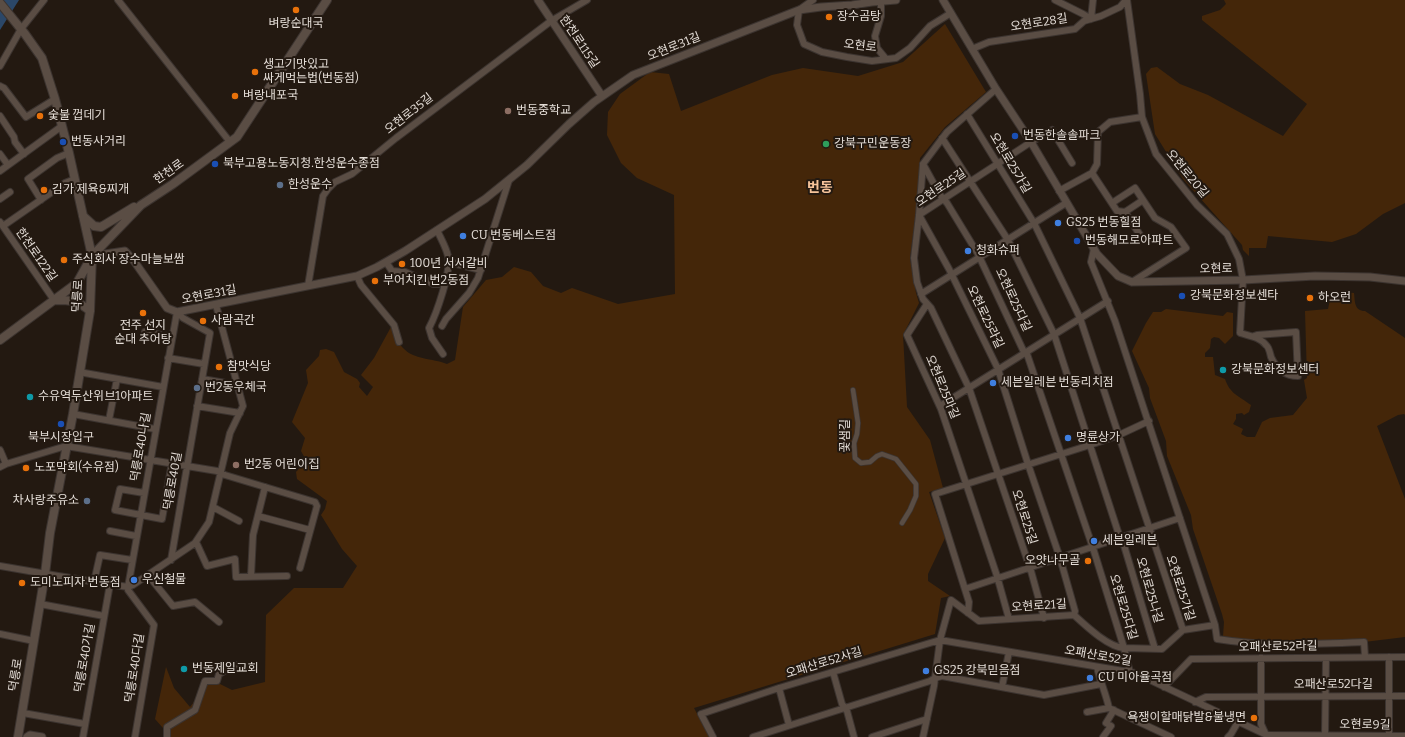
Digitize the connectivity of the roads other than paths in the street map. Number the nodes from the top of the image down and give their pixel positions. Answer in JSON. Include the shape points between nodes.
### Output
{"nodes":[{"id":1,"x":44,"y":0,"type":"edge"},
{"id":2,"x":118,"y":0,"type":"edge"},
{"id":3,"x":327,"y":0,"type":"edge"},
{"id":4,"x":538,"y":0,"type":"edge"},
{"id":5,"x":587,"y":0,"type":"edge"},
{"id":6,"x":813,"y":0,"type":"edge"},
{"id":7,"x":896,"y":0,"type":"edge"},
{"id":8,"x":943,"y":0,"type":"edge"},
{"id":9,"x":1056,"y":0,"type":"edge"},
{"id":10,"x":1093,"y":0,"type":"edge"},
{"id":11,"x":1127,"y":0,"type":"edge"},
{"id":12,"x":881,"y":1,"type":"junction"},
{"id":13,"x":0,"y":3,"type":"edge"},
{"id":14,"x":799,"y":10,"type":"junction"},
{"id":15,"x":950,"y":13,"type":"junction"},
{"id":16,"x":1091,"y":19,"type":"junction"},
{"id":17,"x":551,"y":21,"type":"junction"},
{"id":18,"x":19,"y":26,"type":"junction"},
{"id":19,"x":972,"y":49,"type":"junction"},
{"id":20,"x":886,"y":59,"type":"junction"},
{"id":21,"x":0,"y":66,"type":"edge"},
{"id":22,"x":0,"y":86,"type":"edge"},
{"id":23,"x":996,"y":89,"type":"junction"},
{"id":24,"x":602,"y":96,"type":"junction"},
{"id":25,"x":55,"y":99,"type":"junction"},
{"id":26,"x":967,"y":114,"type":"junction"},
{"id":27,"x":0,"y":116,"type":"edge"},
{"id":28,"x":1142,"y":117,"type":"junction"},
{"id":29,"x":62,"y":126,"type":"junction"},
{"id":30,"x":942,"y":138,"type":"junction"},
{"id":31,"x":230,"y":142,"type":"junction"},
{"id":32,"x":1031,"y":142,"type":"junction"},
{"id":33,"x":69,"y":153,"type":"junction"},
{"id":34,"x":0,"y":154,"type":"edge"},
{"id":35,"x":24,"y":154,"type":"junction"},
{"id":36,"x":1072,"y":163,"type":"dead end"},
{"id":37,"x":923,"y":164,"type":"junction"},
{"id":38,"x":998,"y":164,"type":"junction"},
{"id":39,"x":8,"y":165,"type":"junction"},
{"id":40,"x":0,"y":171,"type":"edge"},
{"id":41,"x":1092,"y":173,"type":"junction"},
{"id":42,"x":75,"y":179,"type":"junction"},
{"id":43,"x":509,"y":180,"type":"junction"},
{"id":44,"x":970,"y":181,"type":"junction"},
{"id":45,"x":1059,"y":191,"type":"junction"},
{"id":46,"x":10,"y":192,"type":"dead end"},
{"id":47,"x":0,"y":199,"type":"edge"},
{"id":48,"x":943,"y":199,"type":"junction"},
{"id":49,"x":41,"y":200,"type":"junction"},
{"id":50,"x":1143,"y":200,"type":"junction"},
{"id":51,"x":1066,"y":203,"type":"junction"},
{"id":52,"x":1112,"y":203,"type":"junction"},
{"id":53,"x":141,"y":205,"type":"junction"},
{"id":54,"x":1125,"y":212,"type":"junction"},
{"id":55,"x":919,"y":215,"type":"junction"},
{"id":56,"x":83,"y":216,"type":"junction"},
{"id":57,"x":1034,"y":223,"type":"junction"},
{"id":58,"x":2,"y":224,"type":"edge"},
{"id":59,"x":437,"y":230,"type":"junction"},
{"id":60,"x":1142,"y":238,"type":"dead end"},
{"id":61,"x":1008,"y":240,"type":"junction"},
{"id":62,"x":1094,"y":249,"type":"junction"},
{"id":63,"x":92,"y":256,"type":"junction"},
{"id":64,"x":980,"y":257,"type":"junction"},
{"id":65,"x":386,"y":262,"type":"junction"},
{"id":66,"x":449,"y":262,"type":"junction"},
{"id":67,"x":481,"y":270,"type":"junction"},
{"id":68,"x":952,"y":275,"type":"junction"},
{"id":69,"x":357,"y":276,"type":"junction"},
{"id":70,"x":1243,"y":280,"type":"junction"},
{"id":71,"x":1405,"y":281,"type":"edge"},
{"id":72,"x":1132,"y":282,"type":"junction"},
{"id":73,"x":444,"y":284,"type":"junction"},
{"id":74,"x":308,"y":286,"type":"junction"},
{"id":75,"x":921,"y":294,"type":"junction"},
{"id":76,"x":54,"y":300,"type":"junction"},
{"id":77,"x":1108,"y":301,"type":"junction"},
{"id":78,"x":927,"y":304,"type":"junction"},
{"id":79,"x":216,"y":305,"type":"junction"},
{"id":80,"x":90,"y":311,"type":"junction"},
{"id":81,"x":177,"y":312,"type":"junction"},
{"id":82,"x":1080,"y":318,"type":"junction"},
{"id":83,"x":442,"y":326,"type":"dead end"},
{"id":84,"x":145,"y":332,"type":"dead end"},
{"id":85,"x":1054,"y":334,"type":"junction"},
{"id":86,"x":1254,"y":336,"type":"junction"},
{"id":87,"x":172,"y":337,"type":"junction"},
{"id":88,"x":0,"y":340,"type":"edge"},
{"id":89,"x":399,"y":342,"type":"dead end"},
{"id":90,"x":1025,"y":352,"type":"junction"},
{"id":91,"x":443,"y":354,"type":"dead end"},
{"id":92,"x":168,"y":358,"type":"junction"},
{"id":93,"x":204,"y":364,"type":"junction"},
{"id":94,"x":998,"y":369,"type":"junction"},
{"id":95,"x":79,"y":372,"type":"junction"},
{"id":96,"x":118,"y":379,"type":"junction"},
{"id":97,"x":202,"y":379,"type":"junction"},
{"id":98,"x":237,"y":385,"type":"junction"},
{"id":99,"x":163,"y":387,"type":"junction"},
{"id":100,"x":969,"y":388,"type":"junction"},
{"id":101,"x":853,"y":390,"type":"dead end"},
{"id":102,"x":197,"y":406,"type":"junction"},
{"id":103,"x":940,"y":406,"type":"junction"},
{"id":104,"x":240,"y":413,"type":"junction"},
{"id":105,"x":73,"y":414,"type":"junction"},
{"id":106,"x":109,"y":420,"type":"junction"},
{"id":107,"x":1149,"y":421,"type":"junction"},
{"id":108,"x":155,"y":429,"type":"junction"},
{"id":109,"x":1119,"y":435,"type":"junction"},
{"id":110,"x":1090,"y":445,"type":"junction"},
{"id":111,"x":66,"y":446,"type":"junction"},
{"id":112,"x":0,"y":450,"type":"edge"},
{"id":113,"x":1062,"y":453,"type":"junction"},
{"id":114,"x":150,"y":459,"type":"junction"},
{"id":115,"x":172,"y":463,"type":"junction"},
{"id":116,"x":6,"y":464,"type":"junction"},
{"id":117,"x":1028,"y":464,"type":"junction"},
{"id":118,"x":187,"y":465,"type":"junction"},
{"id":119,"x":0,"y":467,"type":"edge"},
{"id":120,"x":221,"y":473,"type":"junction"},
{"id":121,"x":998,"y":473,"type":"junction"},
{"id":122,"x":965,"y":484,"type":"junction"},
{"id":123,"x":265,"y":487,"type":"junction"},
{"id":124,"x":144,"y":493,"type":"junction"},
{"id":125,"x":213,"y":507,"type":"junction"},
{"id":126,"x":140,"y":515,"type":"junction"},
{"id":127,"x":258,"y":516,"type":"junction"},
{"id":128,"x":1180,"y":518,"type":"junction"},
{"id":129,"x":239,"y":521,"type":"dead end"},
{"id":130,"x":902,"y":523,"type":"dead end"},
{"id":131,"x":1150,"y":529,"type":"junction"},
{"id":132,"x":310,"y":530,"type":"junction"},
{"id":133,"x":110,"y":531,"type":"dead end"},
{"id":134,"x":136,"y":536,"type":"junction"},
{"id":135,"x":1120,"y":538,"type":"junction"},
{"id":136,"x":196,"y":542,"type":"junction"},
{"id":137,"x":1093,"y":548,"type":"junction"},
{"id":138,"x":1060,"y":558,"type":"junction"},
{"id":139,"x":132,"y":560,"type":"junction"},
{"id":140,"x":171,"y":560,"type":"junction"},
{"id":141,"x":0,"y":566,"type":"edge"},
{"id":142,"x":300,"y":568,"type":"dead end"},
{"id":143,"x":1029,"y":568,"type":"junction"},
{"id":144,"x":45,"y":574,"type":"junction"},
{"id":145,"x":148,"y":575,"type":"junction"},
{"id":146,"x":251,"y":576,"type":"junction"},
{"id":147,"x":287,"y":576,"type":"dead end"},
{"id":148,"x":998,"y":579,"type":"junction"},
{"id":149,"x":94,"y":582,"type":"junction"},
{"id":150,"x":110,"y":584,"type":"junction"},
{"id":151,"x":128,"y":587,"type":"junction"},
{"id":152,"x":965,"y":589,"type":"junction"},
{"id":153,"x":40,"y":604,"type":"junction"},
{"id":154,"x":968,"y":613,"type":"junction"},
{"id":155,"x":1074,"y":615,"type":"junction"},
{"id":156,"x":104,"y":616,"type":"junction"},
{"id":157,"x":1044,"y":618,"type":"junction"},
{"id":158,"x":1008,"y":619,"type":"junction"},
{"id":159,"x":219,"y":622,"type":"dead end"},
{"id":160,"x":1215,"y":625,"type":"junction"},
{"id":161,"x":1183,"y":630,"type":"junction"},
{"id":162,"x":0,"y":634,"type":"edge"},
{"id":163,"x":940,"y":640,"type":"junction"},
{"id":164,"x":34,"y":641,"type":"junction"},
{"id":165,"x":1124,"y":648,"type":"junction"},
{"id":166,"x":1155,"y":649,"type":"junction"},
{"id":167,"x":1009,"y":652,"type":"junction"},
{"id":168,"x":1365,"y":657,"type":"junction"},
{"id":169,"x":1388,"y":657,"type":"junction"},
{"id":170,"x":1405,"y":657,"type":"edge"},
{"id":171,"x":1261,"y":658,"type":"junction"},
{"id":172,"x":1326,"y":658,"type":"junction"},
{"id":173,"x":235,"y":665,"type":"dead end"},
{"id":174,"x":1097,"y":667,"type":"junction"},
{"id":175,"x":833,"y":672,"type":"junction"},
{"id":176,"x":1130,"y":673,"type":"junction"},
{"id":177,"x":935,"y":678,"type":"junction"},
{"id":178,"x":1101,"y":684,"type":"junction"},
{"id":179,"x":1002,"y":687,"type":"junction"},
{"id":180,"x":1164,"y":687,"type":"junction"},
{"id":181,"x":779,"y":688,"type":"junction"},
{"id":182,"x":1262,"y":696,"type":"junction"},
{"id":183,"x":1326,"y":696,"type":"junction"},
{"id":184,"x":1389,"y":696,"type":"junction"},
{"id":185,"x":1405,"y":696,"type":"edge"},
{"id":186,"x":1195,"y":702,"type":"junction"},
{"id":187,"x":844,"y":707,"type":"junction"},
{"id":188,"x":1111,"y":709,"type":"junction"},
{"id":189,"x":23,"y":712,"type":"junction"},
{"id":190,"x":1086,"y":712,"type":"dead end"},
{"id":191,"x":927,"y":719,"type":"junction"},
{"id":192,"x":1238,"y":722,"type":"junction"},
{"id":193,"x":84,"y":724,"type":"junction"},
{"id":194,"x":789,"y":725,"type":"junction"},
{"id":195,"x":1325,"y":735,"type":"junction"},
{"id":196,"x":1269,"y":736,"type":"edge"},
{"id":197,"x":1389,"y":736,"type":"edge"},
{"id":198,"x":1405,"y":736,"type":"edge"},
{"id":199,"x":18,"y":737,"type":"edge"},
{"id":200,"x":27,"y":737,"type":"edge"},
{"id":201,"x":42,"y":737,"type":"edge"},
{"id":202,"x":82,"y":737,"type":"edge"},
{"id":203,"x":135,"y":737,"type":"edge"},
{"id":204,"x":167,"y":737,"type":"edge"},
{"id":205,"x":713,"y":737,"type":"edge"},
{"id":206,"x":754,"y":737,"type":"edge"},
{"id":207,"x":854,"y":737,"type":"edge"},
{"id":208,"x":872,"y":737,"type":"edge"},
{"id":209,"x":923,"y":737,"type":"edge"},
{"id":210,"x":1104,"y":737,"type":"edge"},
{"id":211,"x":1171,"y":737,"type":"edge"},
{"id":212,"x":1228,"y":737,"type":"edge"}],
"edges":[{"from":1,"to":18,"type":"street"},
{"from":2,"to":31,"type":"street"},
{"from":3,"to":31,"type":"main road","name":"한천로","via":[[237,137]]},
{"from":4,"to":17,"type":"street","name":"한천로115길"},
{"from":5,"to":17,"type":"street","name":"오현로35길"},
{"from":6,"to":14,"type":"street"},
{"from":7,"to":12,"type":"street","name":"오현로31길"},
{"from":8,"to":15,"type":"street","name":"오현로"},
{"from":9,"to":16,"type":"street"},
{"from":10,"to":16,"type":"street"},
{"from":11,"to":16,"type":"street","name":"오현로28길","via":[[1120,7]]},
{"from":11,"to":28,"type":"street","name":"오현로20길"},
{"from":12,"to":14,"type":"street","name":"오현로31길"},
{"from":12,"to":20,"type":"street","via":[[881,16],[875,36],[877,48]]},
{"from":13,"to":18,"type":"main road","name":"덕릉로"},
{"from":14,"to":20,"type":"street","name":"오현로","via":[[797,25],[804,44],[822,52],[872,60]]},
{"from":14,"to":24,"type":"street","name":"오현로31길","via":[[640,72]]},
{"from":15,"to":19,"type":"street","name":"오현로"},
{"from":15,"to":20,"type":"street","name":"오현로","via":[[930,26],[910,48],[896,58]]},
{"from":16,"to":19,"type":"street","name":"오현로28길","via":[[1084,21],[1075,29],[988,42]]},
{"from":17,"to":24,"type":"street","name":"한천로115길"},
{"from":17,"to":74,"type":"street","name":"오현로35길","via":[[352,174],[335,182],[328,189],[323,196]]},
{"from":18,"to":21,"type":"street"},
{"from":18,"to":25,"type":"main road","name":"덕릉로","via":[[42,58]]},
{"from":19,"to":23,"type":"street","name":"오현로"},
{"from":22,"to":25,"type":"street","via":[[26,117]]},
{"from":23,"to":26,"type":"street"},
{"from":23,"to":32,"type":"street","name":"오현로"},
{"from":24,"to":43,"type":"street","name":"오현로31길"},
{"from":25,"to":29,"type":"main road","name":"덕릉로"},
{"from":26,"to":30,"type":"street"},
{"from":26,"to":38,"type":"street","name":"오현로25가길"},
{"from":27,"to":35,"type":"street"},
{"from":28,"to":41,"type":"street","via":[[1110,122],[1098,132],[1097,164]]},
{"from":28,"to":70,"type":"street","name":"오현로20길","via":[[1156,154],[1197,205],[1227,234],[1239,259]]},
{"from":29,"to":33,"type":"main road","name":"덕릉로"},
{"from":29,"to":35,"type":"street"},
{"from":30,"to":37,"type":"street"},
{"from":30,"to":44,"type":"street","name":"오현로25나길"},
{"from":31,"to":53,"type":"main road","name":"한천로"},
{"from":32,"to":36,"type":"street","via":[[1052,130]]},
{"from":32,"to":38,"type":"street","name":"오현로25길"},
{"from":32,"to":45,"type":"street","name":"오현로"},
{"from":33,"to":42,"type":"main road","name":"덕릉로"},
{"from":33,"to":49,"type":"street","via":[[28,179]]},
{"from":34,"to":39,"type":"street"},
{"from":35,"to":39,"type":"street"},
{"from":37,"to":48,"type":"street","name":"오현로25다길"},
{"from":37,"to":55,"type":"street"},
{"from":38,"to":44,"type":"street","name":"오현로25길"},
{"from":38,"to":57,"type":"street","name":"오현로25가길"},
{"from":39,"to":40,"type":"street"},
{"from":41,"to":45,"type":"street"},
{"from":41,"to":52,"type":"street"},
{"from":42,"to":49,"type":"street"},
{"from":42,"to":56,"type":"main road","name":"덕릉로"},
{"from":43,"to":59,"type":"street","name":"오현로31길"},
{"from":43,"to":67,"type":"street"},
{"from":44,"to":48,"type":"street","name":"오현로25길"},
{"from":44,"to":61,"type":"street","name":"오현로25나길"},
{"from":45,"to":51,"type":"street","name":"오현로"},
{"from":46,"to":47,"type":"street"},
{"from":48,"to":55,"type":"street","name":"오현로25길"},
{"from":48,"to":64,"type":"street","name":"오현로25다길"},
{"from":49,"to":58,"type":"street"},
{"from":50,"to":52,"type":"street","via":[[1135,188]]},
{"from":50,"to":54,"type":"street"},
{"from":50,"to":72,"type":"street","via":[[1155,218],[1171,227],[1186,248]]},
{"from":51,"to":57,"type":"street"},
{"from":51,"to":62,"type":"street","name":"오현로"},
{"from":52,"to":54,"type":"street","via":[[1117,211]]},
{"from":53,"to":56,"type":"main road","via":[[101,227],[94,226]]},
{"from":53,"to":63,"type":"main road","name":"한천로"},
{"from":54,"to":60,"type":"street"},
{"from":55,"to":68,"type":"street","name":"오현로25라길"},
{"from":55,"to":75,"type":"street","name":"오현로25길","via":[[914,258]]},
{"from":56,"to":63,"type":"main road","name":"덕릉로"},
{"from":57,"to":61,"type":"street"},
{"from":57,"to":82,"type":"street","name":"오현로25가길"},
{"from":58,"to":76,"type":"street","name":"한천로122길"},
{"from":59,"to":65,"type":"street","name":"오현로31길"},
{"from":59,"to":66,"type":"street"},
{"from":61,"to":64,"type":"street"},
{"from":61,"to":85,"type":"street","name":"오현로25나길"},
{"from":62,"to":72,"type":"street","name":"오현로","via":[[1118,276]]},
{"from":62,"to":77,"type":"street","via":[[1091,262]]},
{"from":63,"to":76,"type":"main road","name":"한천로","via":[[77,283]]},
{"from":63,"to":80,"type":"main road","name":"덕릉로"},
{"from":63,"to":81,"type":"street","name":"오현로31길","via":[[125,251],[168,308]]},
{"from":64,"to":68,"type":"street"},
{"from":64,"to":90,"type":"street","name":"오현로25다길"},
{"from":65,"to":69,"type":"street","name":"오현로31길"},
{"from":65,"to":73,"type":"street","via":[[392,271],[422,277],[433,284]]},
{"from":66,"to":67,"type":"street"},
{"from":66,"to":73,"type":"street"},
{"from":67,"to":83,"type":"street","via":[[469,293]]},
{"from":68,"to":75,"type":"street"},
{"from":68,"to":94,"type":"street","name":"오현로25라길"},
{"from":69,"to":74,"type":"street","name":"오현로31길"},
{"from":69,"to":89,"type":"street","via":[[360,285],[394,324]]},
{"from":70,"to":71,"type":"street","name":"오현로","via":[[1316,276],[1370,277]]},
{"from":70,"to":72,"type":"street","name":"오현로"},
{"from":70,"to":86,"type":"street","name":"오현로20길","via":[[1240,333]]},
{"from":73,"to":91,"type":"street","via":[[435,317],[429,328],[432,338]]},
{"from":74,"to":79,"type":"street","name":"오현로31길"},
{"from":75,"to":78,"type":"street","name":"오현로25길"},
{"from":76,"to":80,"type":"main road","via":[[74,301]]},
{"from":76,"to":88,"type":"main road","name":"한천로"},
{"from":77,"to":82,"type":"street"},
{"from":77,"to":107,"type":"street"},
{"from":78,"to":100,"type":"street","name":"오현로25길"},
{"from":78,"to":103,"type":"street","name":"오현로25마길","via":[[907,335]]},
{"from":79,"to":81,"type":"street","name":"오현로31길"},
{"from":79,"to":98,"type":"street"},
{"from":80,"to":95,"type":"main road","name":"덕릉로"},
{"from":81,"to":87,"type":"street","name":"덕릉로40나길"},
{"from":81,"to":93,"type":"street","name":"덕릉로40길","via":[[210,333]]},
{"from":82,"to":85,"type":"street"},
{"from":82,"to":109,"type":"street","name":"오현로25가길"},
{"from":84,"to":87,"type":"street"},
{"from":85,"to":90,"type":"street"},
{"from":85,"to":110,"type":"street","name":"오현로25나길"},
{"from":86,"to":86,"type":"street","via":[[1266,345],[1274,364],[1280,370],[1290,376],[1298,376],[1296,332]]},
{"from":87,"to":92,"type":"street","name":"덕릉로40나길"},
{"from":90,"to":94,"type":"street"},
{"from":90,"to":113,"type":"street","name":"오현로25다길"},
{"from":92,"to":93,"type":"street"},
{"from":92,"to":99,"type":"street","name":"덕릉로40나길"},
{"from":93,"to":97,"type":"street","name":"덕릉로40길"},
{"from":94,"to":100,"type":"street"},
{"from":94,"to":117,"type":"street","name":"오현로25라길"},
{"from":95,"to":96,"type":"street"},
{"from":95,"to":105,"type":"main road","name":"덕릉로"},
{"from":96,"to":99,"type":"street"},
{"from":96,"to":106,"type":"street"},
{"from":97,"to":98,"type":"street"},
{"from":97,"to":102,"type":"street","name":"덕릉로40길"},
{"from":98,"to":104,"type":"street","via":[[243,406]]},
{"from":99,"to":108,"type":"street","name":"덕릉로40나길"},
{"from":100,"to":103,"type":"street"},
{"from":100,"to":121,"type":"street","name":"오현로25길"},
{"from":101,"to":130,"type":"street","name":"꽃샘길","via":[[858,423],[854,443],[855,458],[861,463],[870,462],[882,454],[896,459],[916,484],[916,496]]},
{"from":102,"to":104,"type":"street"},
{"from":102,"to":118,"type":"street","name":"덕릉로40길"},
{"from":103,"to":122,"type":"street","name":"오현로25마길"},
{"from":104,"to":120,"type":"street","via":[[230,433]]},
{"from":105,"to":106,"type":"street"},
{"from":105,"to":111,"type":"main road","name":"덕릉로"},
{"from":106,"to":108,"type":"street"},
{"from":107,"to":109,"type":"street"},
{"from":107,"to":128,"type":"street"},
{"from":108,"to":114,"type":"street","name":"덕릉로40나길"},
{"from":109,"to":110,"type":"street"},
{"from":109,"to":131,"type":"street","name":"오현로25가길"},
{"from":110,"to":113,"type":"street"},
{"from":110,"to":135,"type":"street","name":"오현로25나길"},
{"from":111,"to":114,"type":"street"},
{"from":111,"to":116,"type":"street"},
{"from":111,"to":144,"type":"main road","name":"덕릉로"},
{"from":112,"to":116,"type":"street"},
{"from":113,"to":117,"type":"street"},
{"from":113,"to":137,"type":"street","name":"오현로25다길"},
{"from":114,"to":115,"type":"street"},
{"from":114,"to":124,"type":"street","name":"덕릉로40나길"},
{"from":115,"to":118,"type":"street"},
{"from":115,"to":126,"type":"street","name":"덕릉로40나길","via":[[162,519]]},
{"from":116,"to":119,"type":"street"},
{"from":117,"to":121,"type":"street"},
{"from":117,"to":138,"type":"street","name":"오현로25라길"},
{"from":118,"to":120,"type":"street"},
{"from":118,"to":140,"type":"street","name":"덕릉로40길"},
{"from":120,"to":123,"type":"street"},
{"from":120,"to":125,"type":"street"},
{"from":121,"to":122,"type":"street"},
{"from":121,"to":143,"type":"street","name":"오현로25길"},
{"from":122,"to":148,"type":"street","name":"오현로25마길"},
{"from":122,"to":152,"type":"street","via":[[935,494]]},
{"from":123,"to":127,"type":"street"},
{"from":123,"to":132,"type":"street","via":[[315,502],[317,506]]},
{"from":124,"to":126,"type":"street","name":"덕릉로40나길"},
{"from":124,"to":126,"type":"street","name":"덕릉로40나길","via":[[120,488],[115,510]]},
{"from":125,"to":129,"type":"street"},
{"from":125,"to":136,"type":"street","via":[[209,522]]},
{"from":126,"to":134,"type":"street","name":"덕릉로40나길"},
{"from":127,"to":132,"type":"street"},
{"from":127,"to":146,"type":"street","via":[[253,535]]},
{"from":128,"to":131,"type":"street"},
{"from":128,"to":160,"type":"street"},
{"from":131,"to":135,"type":"street"},
{"from":131,"to":161,"type":"street","name":"오현로25가길"},
{"from":132,"to":142,"type":"street"},
{"from":133,"to":134,"type":"street"},
{"from":134,"to":139,"type":"street","name":"덕릉로40나길"},
{"from":135,"to":137,"type":"street"},
{"from":135,"to":166,"type":"street","name":"오현로25나길"},
{"from":136,"to":140,"type":"street"},
{"from":136,"to":146,"type":"street","via":[[207,566],[235,559],[236,577]]},
{"from":137,"to":138,"type":"street"},
{"from":137,"to":165,"type":"street","name":"오현로25다길"},
{"from":138,"to":143,"type":"street"},
{"from":138,"to":155,"type":"street","name":"오현로25라길","via":[[1075,610]]},
{"from":139,"to":149,"type":"street","via":[[100,555]]},
{"from":139,"to":151,"type":"street","name":"덕릉로40나길"},
{"from":140,"to":145,"type":"street"},
{"from":141,"to":144,"type":"street"},
{"from":143,"to":148,"type":"street"},
{"from":143,"to":157,"type":"street","name":"오현로25길"},
{"from":144,"to":149,"type":"street"},
{"from":144,"to":153,"type":"main road","name":"덕릉로"},
{"from":145,"to":151,"type":"street"},
{"from":145,"to":159,"type":"street","via":[[173,606],[195,602]]},
{"from":146,"to":147,"type":"street"},
{"from":148,"to":152,"type":"street"},
{"from":148,"to":158,"type":"street","name":"오현로25마길"},
{"from":149,"to":150,"type":"street"},
{"from":150,"to":151,"type":"street"},
{"from":150,"to":156,"type":"street","name":"덕릉로40가길"},
{"from":151,"to":203,"type":"street","name":"덕릉로40다길","via":[[154,625]]},
{"from":152,"to":154,"type":"street","via":[[969,602]]},
{"from":153,"to":156,"type":"street"},
{"from":153,"to":164,"type":"main road","name":"덕릉로"},
{"from":154,"to":158,"type":"street","name":"오현로21길","via":[[979,621]]},
{"from":154,"to":163,"type":"street","name":"오현로21길","via":[[951,600]]},
{"from":155,"to":157,"type":"street","name":"오현로21길"},
{"from":155,"to":165,"type":"street","name":"오현로21길","via":[[1107,641]]},
{"from":156,"to":193,"type":"street","name":"덕릉로40가길"},
{"from":157,"to":158,"type":"street","name":"오현로21길"},
{"from":160,"to":161,"type":"street"},
{"from":160,"to":168,"type":"street","name":"오패산로52라길","via":[[1217,639],[1253,644],[1364,642]]},
{"from":161,"to":166,"type":"street","name":"오현로21길","via":[[1162,649]]},
{"from":162,"to":164,"type":"street"},
{"from":163,"to":167,"type":"street","name":"오패산로52길"},
{"from":163,"to":175,"type":"street","name":"오패산로52사길"},
{"from":163,"to":177,"type":"street"},
{"from":164,"to":189,"type":"main road","name":"덕릉로"},
{"from":165,"to":166,"type":"street","name":"오현로21길"},
{"from":165,"to":176,"type":"street","name":"오현로25다길"},
{"from":167,"to":174,"type":"street","name":"오패산로52길"},
{"from":167,"to":179,"type":"street"},
{"from":168,"to":169,"type":"street","name":"오패산로52라길"},
{"from":168,"to":172,"type":"street","name":"오패산로52라길"},
{"from":169,"to":170,"type":"street","name":"오패산로52라길"},
{"from":169,"to":184,"type":"street"},
{"from":171,"to":172,"type":"street","name":"오패산로52라길"},
{"from":171,"to":180,"type":"street","name":"오패산로52라길","via":[[1191,659]]},
{"from":171,"to":182,"type":"street"},
{"from":172,"to":183,"type":"street","name":"오현로9길"},
{"from":173,"to":204,"type":"street","via":[[219,674],[217,681],[205,681],[195,710],[167,727]]},
{"from":174,"to":176,"type":"street","name":"오패산로52길"},
{"from":174,"to":178,"type":"street"},
{"from":175,"to":181,"type":"street","name":"오패산로52사길"},
{"from":175,"to":187,"type":"street"},
{"from":176,"to":180,"type":"street","name":"오패산로52길"},
{"from":177,"to":179,"type":"street","via":[[942,676]]},
{"from":177,"to":187,"type":"street"},
{"from":177,"to":191,"type":"street"},
{"from":178,"to":179,"type":"street","via":[[1044,695]]},
{"from":178,"to":188,"type":"street"},
{"from":180,"to":186,"type":"street","name":"오패산로52길"},
{"from":181,"to":194,"type":"street"},
{"from":181,"to":205,"type":"street","name":"오패산로52사길","via":[[701,714]]},
{"from":182,"to":183,"type":"street","name":"오패산로52다길"},
{"from":182,"to":186,"type":"street","name":"오패산로52다길","via":[[1206,696]]},
{"from":182,"to":196,"type":"street","via":[[1261,724]]},
{"from":183,"to":184,"type":"street","name":"오패산로52다길"},
{"from":183,"to":195,"type":"street","name":"오현로9길"},
{"from":184,"to":185,"type":"street","name":"오패산로52다길"},
{"from":184,"to":197,"type":"street"},
{"from":186,"to":192,"type":"street","name":"오패산로52길"},
{"from":187,"to":194,"type":"street"},
{"from":187,"to":207,"type":"street"},
{"from":188,"to":190,"type":"street"},
{"from":188,"to":210,"type":"street","via":[[1106,723],[1111,726]]},
{"from":188,"to":211,"type":"street"},
{"from":189,"to":193,"type":"street"},
{"from":189,"to":199,"type":"main road","name":"덕릉로"},
{"from":191,"to":208,"type":"street"},
{"from":191,"to":209,"type":"street"},
{"from":192,"to":196,"type":"street","name":"오패산로52길"},
{"from":192,"to":212,"type":"street"},
{"from":193,"to":202,"type":"street","name":"덕릉로40가길"},
{"from":194,"to":206,"type":"street"},
{"from":195,"to":196,"type":"street","name":"오현로9길"},
{"from":195,"to":197,"type":"street","name":"오현로9길"},
{"from":197,"to":198,"type":"street","name":"오현로9길"},
{"from":200,"to":201,"type":"street"}]}
